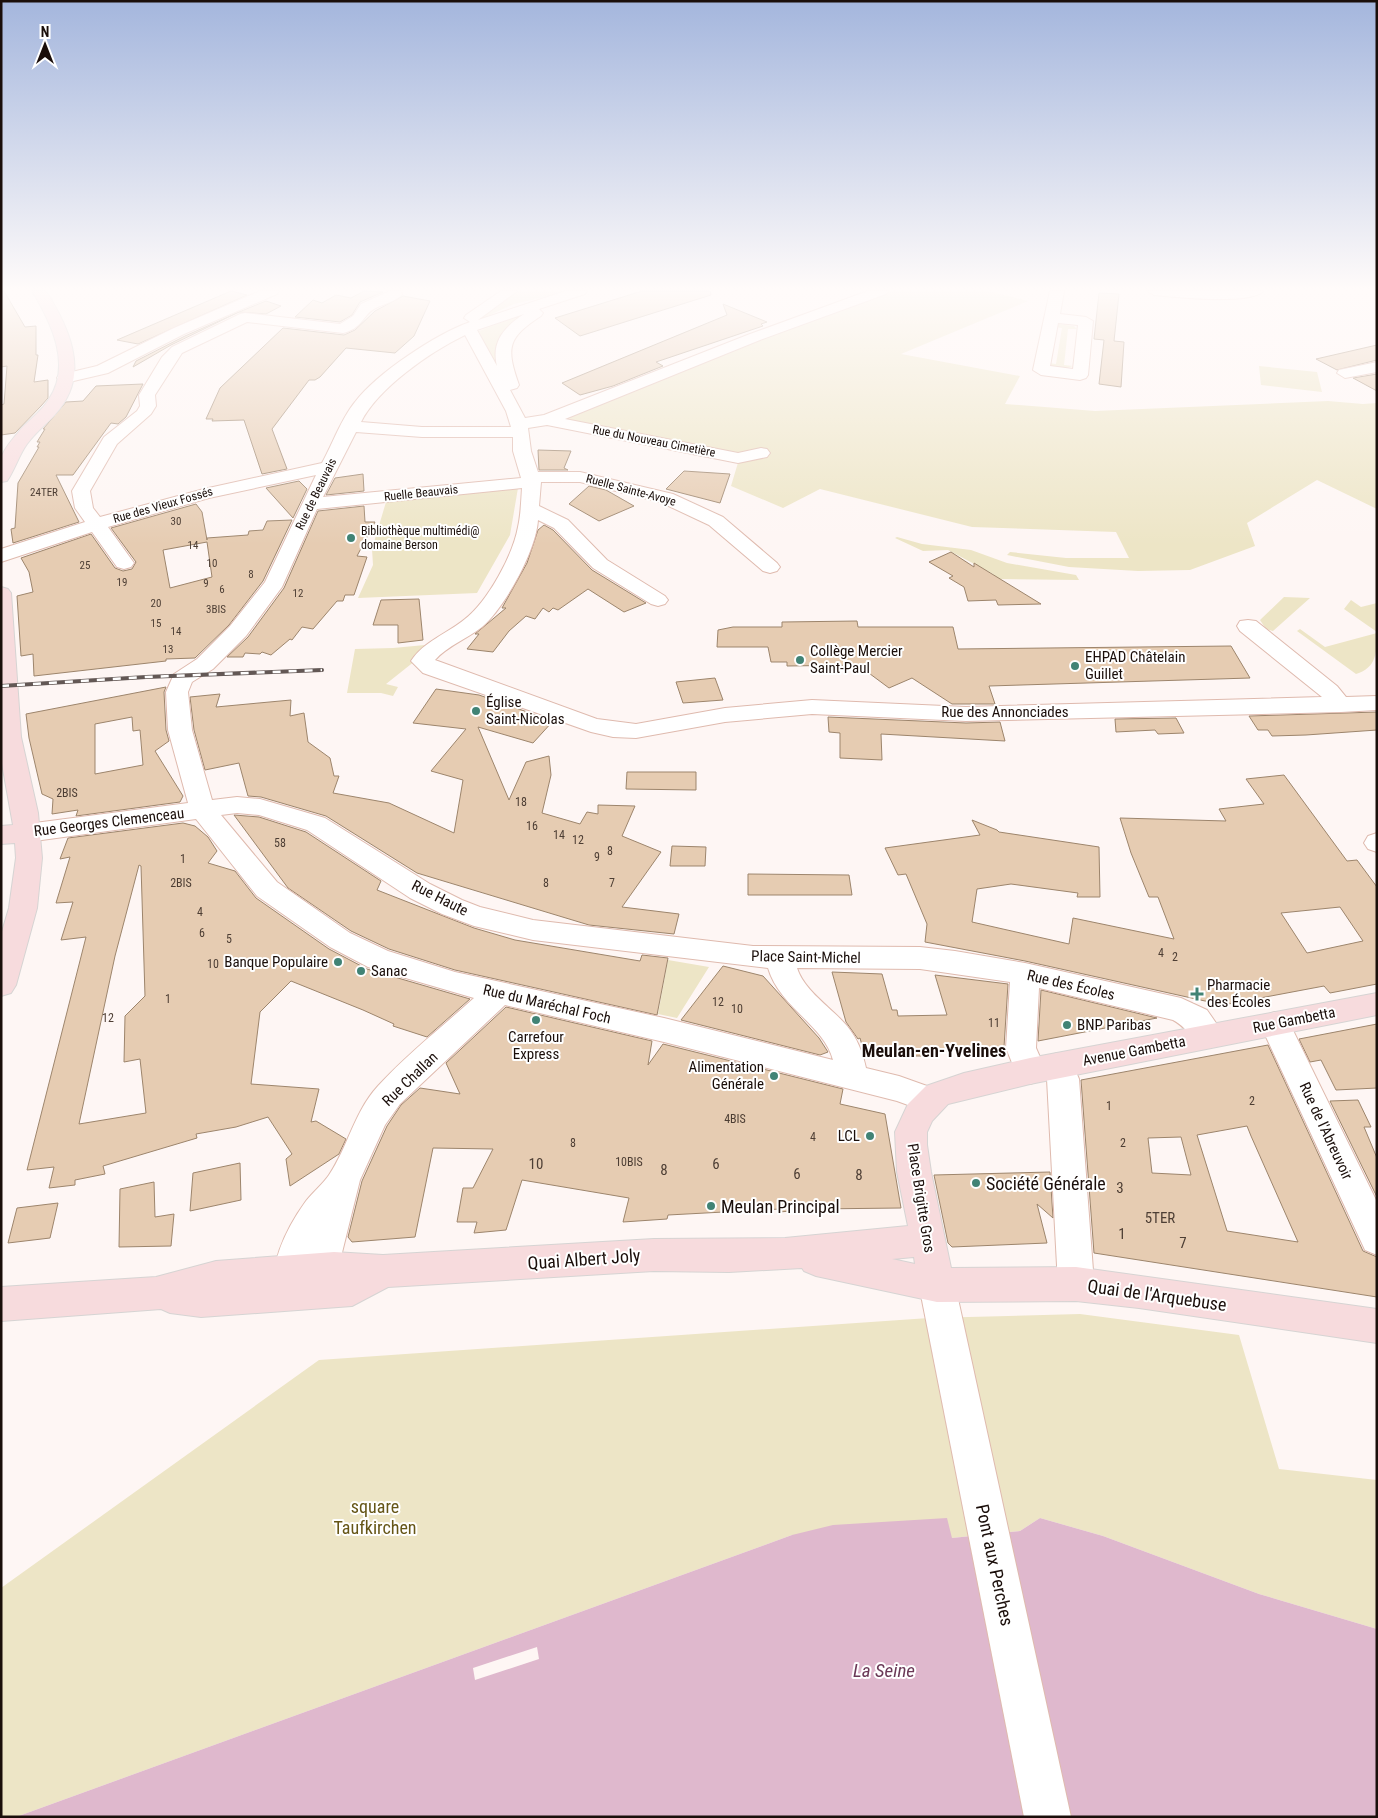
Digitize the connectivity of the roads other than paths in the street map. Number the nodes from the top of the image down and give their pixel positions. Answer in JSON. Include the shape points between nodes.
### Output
{"nodes":[{"id":1,"x":75,"y":376,"type":"edge"},
{"id":2,"x":159,"y":376,"type":"edge"},
{"id":3,"x":392,"y":376,"type":"edge"},
{"id":4,"x":493,"y":376,"type":"edge"},
{"id":5,"x":507,"y":376,"type":"edge"},
{"id":6,"x":658,"y":376,"type":"edge"},
{"id":7,"x":65,"y":378,"type":"joint"},
{"id":8,"x":547,"y":420,"type":"junction"},
{"id":9,"x":518,"y":422,"type":"junction"},
{"id":10,"x":350,"y":426,"type":"junction"},
{"id":11,"x":761,"y":454,"type":"dead end"},
{"id":12,"x":328,"y":467,"type":"junction"},
{"id":13,"x":1,"y":477,"type":"edge"},
{"id":14,"x":532,"y":479,"type":"junction"},
{"id":15,"x":310,"y":504,"type":"junction"},
{"id":16,"x":529,"y":508,"type":"junction"},
{"id":17,"x":96,"y":524,"type":"junction"},
{"id":18,"x":1,"y":556,"type":"edge"},
{"id":19,"x":124,"y":563,"type":"dead end"},
{"id":20,"x":770,"y":567,"type":"dead end"},
{"id":21,"x":1,"y":592,"type":"edge"},
{"id":22,"x":658,"y":600,"type":"dead end"},
{"id":23,"x":1248,"y":626,"type":"dead end"},
{"id":24,"x":182,"y":679,"type":"joint"},
{"id":25,"x":1377,"y":704,"type":"edge"},
{"id":26,"x":1341,"y":705,"type":"junction"},
{"id":27,"x":208,"y":815,"type":"junction"},
{"id":28,"x":14,"y":834,"type":"edge"},
{"id":29,"x":693,"y":951,"type":"joint"},
{"id":30,"x":767,"y":958,"type":"junction"},
{"id":31,"x":920,"y":958,"type":"joint"},
{"id":32,"x":1025,"y":974,"type":"junction"},
{"id":33,"x":1,"y":985,"type":"edge"},
{"id":34,"x":498,"y":994,"type":"junction"},
{"id":35,"x":1377,"y":1004,"type":"edge"},
{"id":36,"x":1275,"y":1024,"type":"junction"},
{"id":37,"x":1210,"y":1036,"type":"junction"},
{"id":38,"x":1044,"y":1068,"type":"junction"},
{"id":39,"x":852,"y":1078,"type":"junction"},
{"id":40,"x":930,"y":1100,"type":"junction"},
{"id":41,"x":1377,"y":1239,"type":"edge"},
{"id":42,"x":785,"y":1254,"type":"junction"},
{"id":43,"x":935,"y":1275,"type":"junction"},
{"id":44,"x":304,"y":1282,"type":"junction"},
{"id":45,"x":1076,"y":1284,"type":"junction"},
{"id":46,"x":1,"y":1304,"type":"edge"},
{"id":47,"x":1377,"y":1326,"type":"edge"},
{"id":48,"x":1048,"y":1817,"type":"edge"}],
"edges":[{"from":1,"to":7,"type":"street"},
{"from":2,"to":17,"type":"street","via":[[147,394],[148,406],[143,414],[104,449],[81,491],[84,508]]},
{"from":3,"to":10,"type":"street","name":"Rue de Beauvais","via":[[361,405]]},
{"from":4,"to":9,"type":"street"},
{"from":5,"to":9,"type":"street","via":[[515,398]]},
{"from":6,"to":8,"type":"street"},
{"from":7,"to":13,"type":"main road","via":[[59,399],[25,435]]},
{"from":8,"to":9,"type":"street"},
{"from":8,"to":11,"type":"street","name":"Rue du Nouveau Cimetière","via":[[738,458]]},
{"from":9,"to":10,"type":"street","via":[[422,432]]},
{"from":9,"to":14,"type":"street","via":[[522,451]]},
{"from":10,"to":12,"type":"street","name":"Rue de Beauvais"},
{"from":12,"to":15,"type":"street","name":"Rue de Beauvais"},
{"from":12,"to":17,"type":"street","name":"Rue des Vieux Fossés","via":[[227,487]]},
{"from":14,"to":15,"type":"street","name":"Ruelle Beauvais"},
{"from":14,"to":16,"type":"street"},
{"from":14,"to":20,"type":"street","name":"Ruelle Sainte-Avoye","via":[[580,477],[666,498],[716,521]]},
{"from":15,"to":24,"type":"street","name":"Rue de Beauvais","via":[[275,583],[256,610],[205,664]]},
{"from":16,"to":22,"type":"street","via":[[561,524],[600,564]]},
{"from":16,"to":26,"type":"street","name":"Rue des Annonciades","via":[[522,547],[492,605],[460,634],[429,652],[422,660],[423,664],[591,725],[636,731],[725,715],[812,707],[966,714]]},
{"from":17,"to":18,"type":"street","name":"Rue des Vieux Fossés"},
{"from":17,"to":19,"type":"street"},
{"from":21,"to":28,"type":"main road","via":[[9,737],[25,813]]},
{"from":23,"to":26,"type":"street","via":[[1329,691]]},
{"from":24,"to":27,"type":"street","name":"Rue du Maréchal Foch","via":[[176,697],[180,730],[195,789]]},
{"from":25,"to":26,"type":"street","name":"Rue des Annonciades"},
{"from":27,"to":28,"type":"street","name":"Rue Georges Clemenceau"},
{"from":27,"to":29,"type":"street","name":"Rue Haute","via":[[249,805],[316,824],[420,891],[474,916],[533,930]]},
{"from":27,"to":34,"type":"street","name":"Rue du Maréchal Foch","via":[[267,889],[340,940],[378,959],[413,971]]},
{"from":28,"to":33,"type":"main road","via":[[28,872],[24,908]]},
{"from":29,"to":30,"type":"street","name":"Place Saint-Michel"},
{"from":30,"to":31,"type":"street","name":"Place Saint-Michel"},
{"from":30,"to":39,"type":"street","via":[[841,1040],[850,1062]]},
{"from":31,"to":32,"type":"street","name":"Rue des Écoles"},
{"from":32,"to":37,"type":"street","name":"Rue des Écoles","via":[[1181,1010],[1196,1018]]},
{"from":32,"to":38,"type":"street","via":[[1021,1048]]},
{"from":34,"to":39,"type":"street","name":"Rue du Maréchal Foch","via":[[664,1030]]},
{"from":34,"to":44,"type":"street","name":"Rue Challan","via":[[389,1095],[373,1118],[343,1180]]},
{"from":35,"to":36,"type":"main road","name":"Rue Gambetta"},
{"from":36,"to":37,"type":"main road","name":"Rue Gambetta"},
{"from":36,"to":41,"type":"street","name":"Rue de l'Abreuvoir"},
{"from":37,"to":38,"type":"main road","name":"Avenue Gambetta"},
{"from":38,"to":40,"type":"main road","name":"Place Brigitte Gros","via":[[948,1090]]},
{"from":38,"to":45,"type":"street","via":[[1063,1079]]},
{"from":39,"to":40,"type":"street","name":"Rue du Maréchal Foch"},
{"from":40,"to":43,"type":"main road","name":"Place Brigitte Gros","via":[[914,1122],[911,1145]]},
{"from":42,"to":43,"type":"main road","name":"Quai Albert Joly"},
{"from":42,"to":43,"type":"main road","name":"Quai Albert Joly","via":[[885,1274]]},
{"from":42,"to":44,"type":"main road","name":"Quai Albert Joly","via":[[645,1255],[383,1271],[352,1289]]},
{"from":43,"to":45,"type":"main road","name":"Quai de l'Arquebuse"},
{"from":43,"to":48,"type":"street","name":"Pont aux Perches"},
{"from":44,"to":46,"type":"main road","name":"Quai Albert Joly","via":[[201,1300],[156,1294]]},
{"from":45,"to":47,"type":"main road","name":"Quai de l'Arquebuse"}]}
